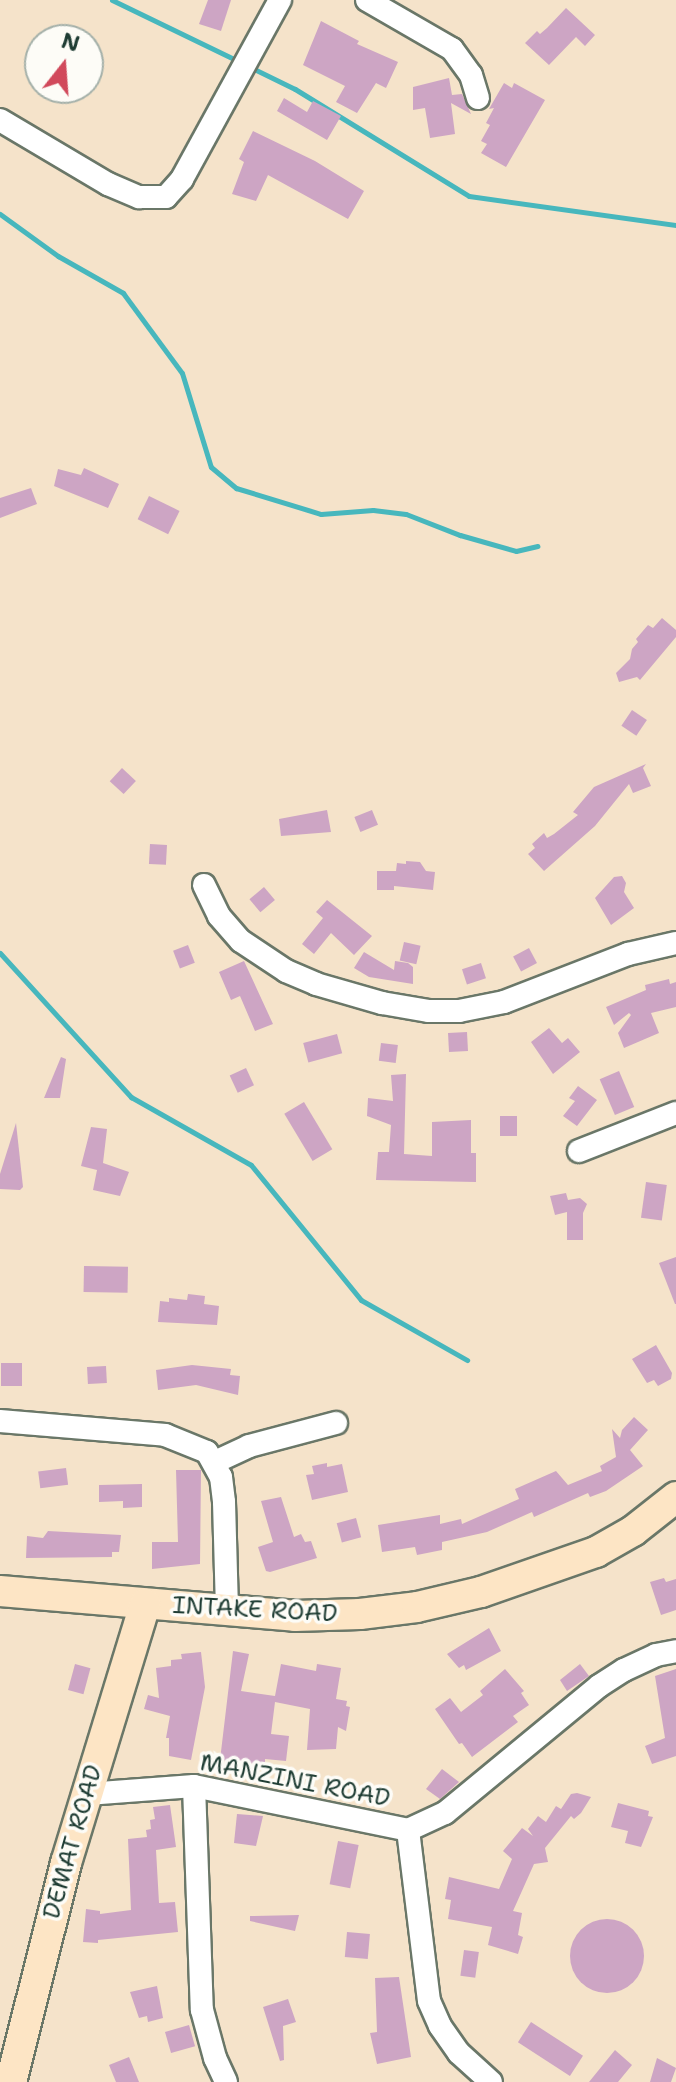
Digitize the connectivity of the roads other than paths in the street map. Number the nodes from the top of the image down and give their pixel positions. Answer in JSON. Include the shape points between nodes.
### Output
{"nodes":[{"id":1,"x":280,"y":0,"type":"edge"},
{"id":2,"x":367,"y":0,"type":"edge"},
{"id":3,"x":478,"y":98,"type":"dead end"},
{"id":4,"x":0,"y":120,"type":"edge"},
{"id":5,"x":204,"y":885,"type":"dead end"},
{"id":6,"x":676,"y":943,"type":"edge"},
{"id":7,"x":676,"y":1113,"type":"edge"},
{"id":8,"x":579,"y":1151,"type":"dead end"},
{"id":9,"x":0,"y":1421,"type":"edge"},
{"id":10,"x":336,"y":1423,"type":"dead end"},
{"id":11,"x":215,"y":1462,"type":"junction"},
{"id":12,"x":676,"y":1497,"type":"edge"},
{"id":13,"x":0,"y":1591,"type":"edge"},
{"id":14,"x":145,"y":1604,"type":"junction"},
{"id":15,"x":227,"y":1612,"type":"junction"},
{"id":16,"x":676,"y":1651,"type":"edge"},
{"id":17,"x":194,"y":1786,"type":"junction"},
{"id":18,"x":87,"y":1794,"type":"junction"},
{"id":19,"x":408,"y":1830,"type":"junction"},
{"id":20,"x":9,"y":2065,"type":"edge"},
{"id":21,"x":226,"y":2082,"type":"edge"},
{"id":22,"x":491,"y":2082,"type":"edge"}],
"edges":[{"from":1,"to":4,"type":"street","via":[[173,192],[156,200],[108,184]]},
{"from":2,"to":3,"type":"street","via":[[452,49],[471,75]]},
{"from":5,"to":6,"type":"street","via":[[219,916],[241,941],[286,971],[382,1003],[429,1011],[504,1002],[628,954]]},
{"from":7,"to":8,"type":"street"},
{"from":9,"to":11,"type":"street","via":[[165,1435],[198,1446]]},
{"from":10,"to":11,"type":"street","via":[[249,1446]]},
{"from":11,"to":15,"type":"street","via":[[224,1502]]},
{"from":12,"to":15,"type":"street","name":"INTAKE ROAD","via":[[596,1552],[481,1592],[360,1614]]},
{"from":13,"to":14,"type":"street","name":"INTAKE ROAD"},
{"from":14,"to":15,"type":"street","name":"INTAKE ROAD"},
{"from":14,"to":18,"type":"street","name":"DEMAT ROAD"},
{"from":16,"to":19,"type":"street","name":"MANZINI ROAD","via":[[656,1655],[599,1686],[445,1813]]},
{"from":17,"to":18,"type":"street","name":"MANZINI ROAD"},
{"from":17,"to":19,"type":"street","name":"MANZINI ROAD"},
{"from":17,"to":21,"type":"street","via":[[202,2010]]},
{"from":18,"to":20,"type":"street","name":"DEMAT ROAD"},
{"from":19,"to":22,"type":"street","via":[[429,2001],[459,2053]]}]}
